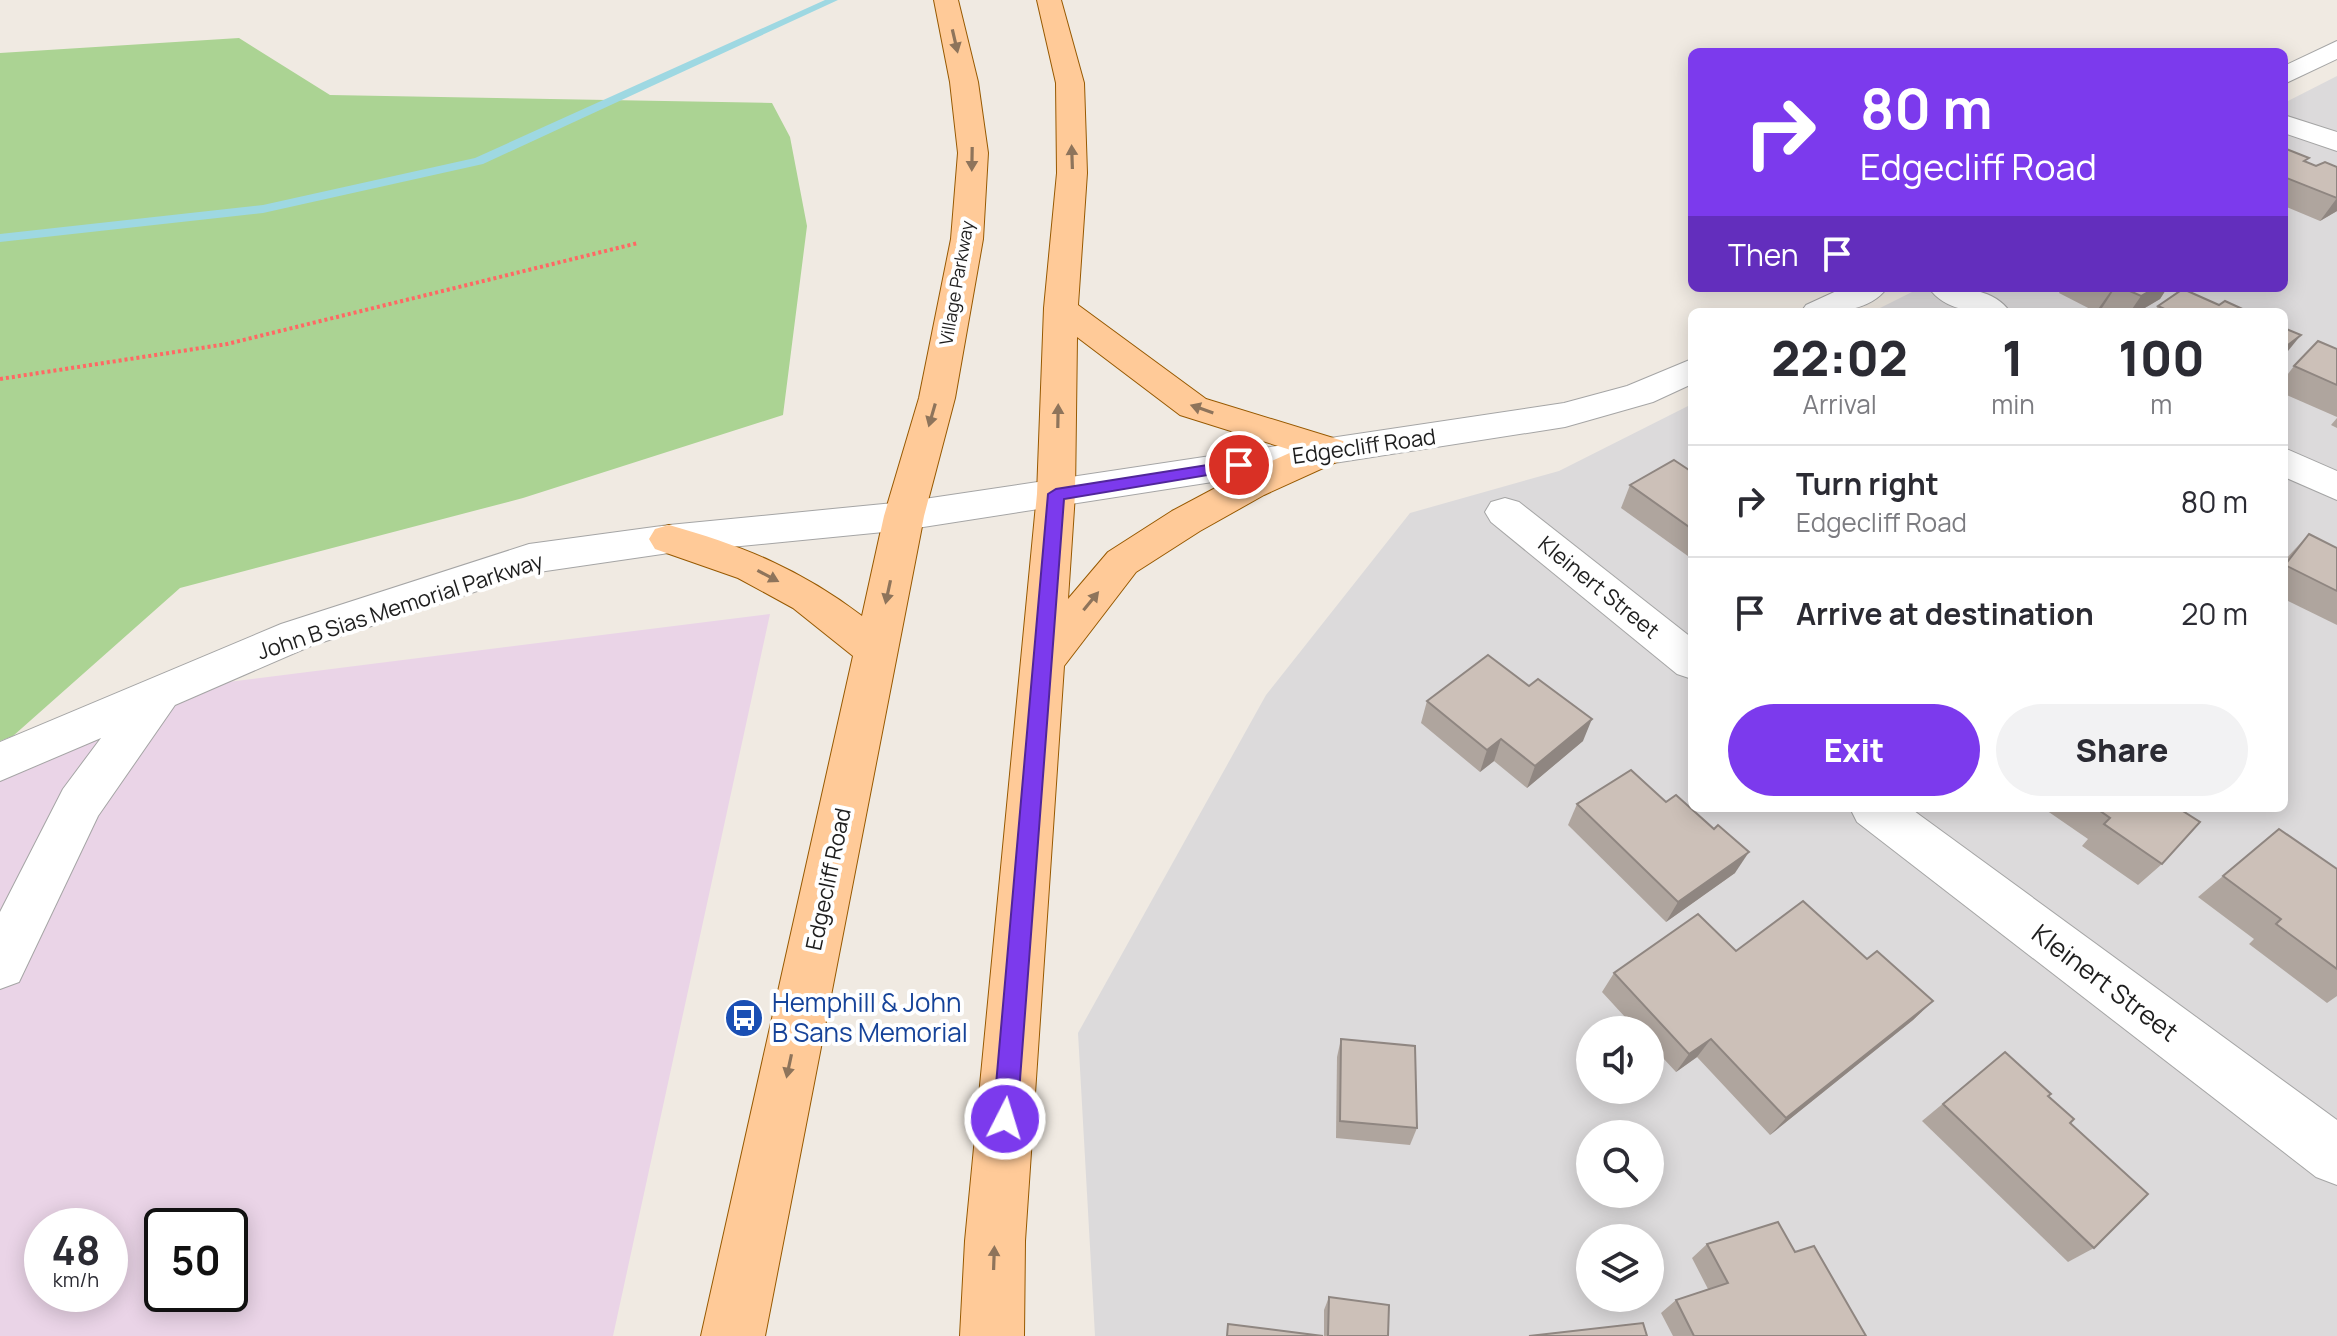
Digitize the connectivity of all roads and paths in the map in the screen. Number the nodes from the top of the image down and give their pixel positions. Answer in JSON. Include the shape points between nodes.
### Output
{"nodes":[{"id":1,"x":946,"y":0,"type":"edge"},
{"id":2,"x":1049,"y":0,"type":"edge"},
{"id":3,"x":2337,"y":49,"type":"edge"},
{"id":4,"x":2288,"y":74,"type":"edge"},
{"id":5,"x":2288,"y":124,"type":"edge"},
{"id":6,"x":2337,"y":142,"type":"edge"},
{"id":7,"x":638,"y":243,"type":"dead end"},
{"id":8,"x":1861,"y":292,"type":"edge"},
{"id":9,"x":1954,"y":292,"type":"edge"},
{"id":10,"x":1061,"y":308,"type":"junction"},
{"id":11,"x":1827,"y":308,"type":"edge"},
{"id":12,"x":1985,"y":308,"type":"edge"},
{"id":13,"x":1688,"y":372,"type":"edge"},
{"id":14,"x":0,"y":379,"type":"edge"},
{"id":15,"x":1330,"y":450,"type":"junction"},
{"id":16,"x":2288,"y":463,"type":"edge"},
{"id":17,"x":2337,"y":487,"type":"edge"},
{"id":18,"x":1056,"y":494,"type":"junction"},
{"id":19,"x":1505,"y":512,"type":"dead end"},
{"id":20,"x":904,"y":516,"type":"junction"},
{"id":21,"x":669,"y":539,"type":"junction"},
{"id":22,"x":876,"y":650,"type":"junction"},
{"id":23,"x":1688,"y":659,"type":"edge"},
{"id":24,"x":1042,"y":662,"type":"junction"},
{"id":25,"x":159,"y":693,"type":"junction"},
{"id":26,"x":0,"y":762,"type":"edge"},
{"id":27,"x":1879,"y":812,"type":"edge"},
{"id":28,"x":0,"y":965,"type":"edge"},
{"id":29,"x":2337,"y":1156,"type":"edge"},
{"id":30,"x":733,"y":1336,"type":"edge"},
{"id":31,"x":992,"y":1336,"type":"edge"}],
"edges":[{"from":1,"to":20,"type":"main road","name":"Village Parkway","one_way":true,"via":[[973,153],[967,239],[937,398]]},
{"from":10,"to":2,"type":"main road","one_way":true,"via":[[1072,173],[1070,83]]},
{"from":3,"to":4,"type":"street"},
{"from":5,"to":6,"type":"street"},
{"from":7,"to":14,"type":"path","via":[[227,344]]},
{"from":8,"to":11,"type":"street"},
{"from":9,"to":12,"type":"street"},
{"from":15,"to":10,"type":"main road","one_way":true,"via":[[1193,407]]},
{"from":18,"to":10,"type":"main road","one_way":true},
{"from":13,"to":15,"type":"street","name":"Edgecliff Road","via":[[1640,394],[1565,415]]},
{"from":15,"to":18,"type":"street","name":"Edgecliff Road"},
{"from":24,"to":15,"type":"main road","one_way":true,"via":[[1122,562],[1250,486]]},
{"from":16,"to":17,"type":"street"},
{"from":18,"to":20,"type":"street","name":"John B Sias Memorial Parkway"},
{"from":18,"to":24,"type":"main road"},
{"from":19,"to":23,"type":"street","name":"Kleinert Street"},
{"from":20,"to":21,"type":"street","name":"John B Sias Memorial Parkway"},
{"from":20,"to":22,"type":"main road","name":"Edgecliff Road","one_way":true},
{"from":21,"to":22,"type":"main road","one_way":true,"via":[[753,568],[808,597]]},
{"from":21,"to":25,"type":"street","name":"John B Sias Memorial Parkway","via":[[529,559],[296,635]]},
{"from":22,"to":30,"type":"main road","name":"Edgecliff Road","one_way":true},
{"from":31,"to":24,"type":"main road","one_way":true,"via":[[995,1241]]},
{"from":25,"to":26,"type":"street","name":"John B Sias Memorial Parkway"},
{"from":25,"to":28,"type":"street","via":[[80,803]]},
{"from":27,"to":29,"type":"street","name":"Kleinert Street"}]}
